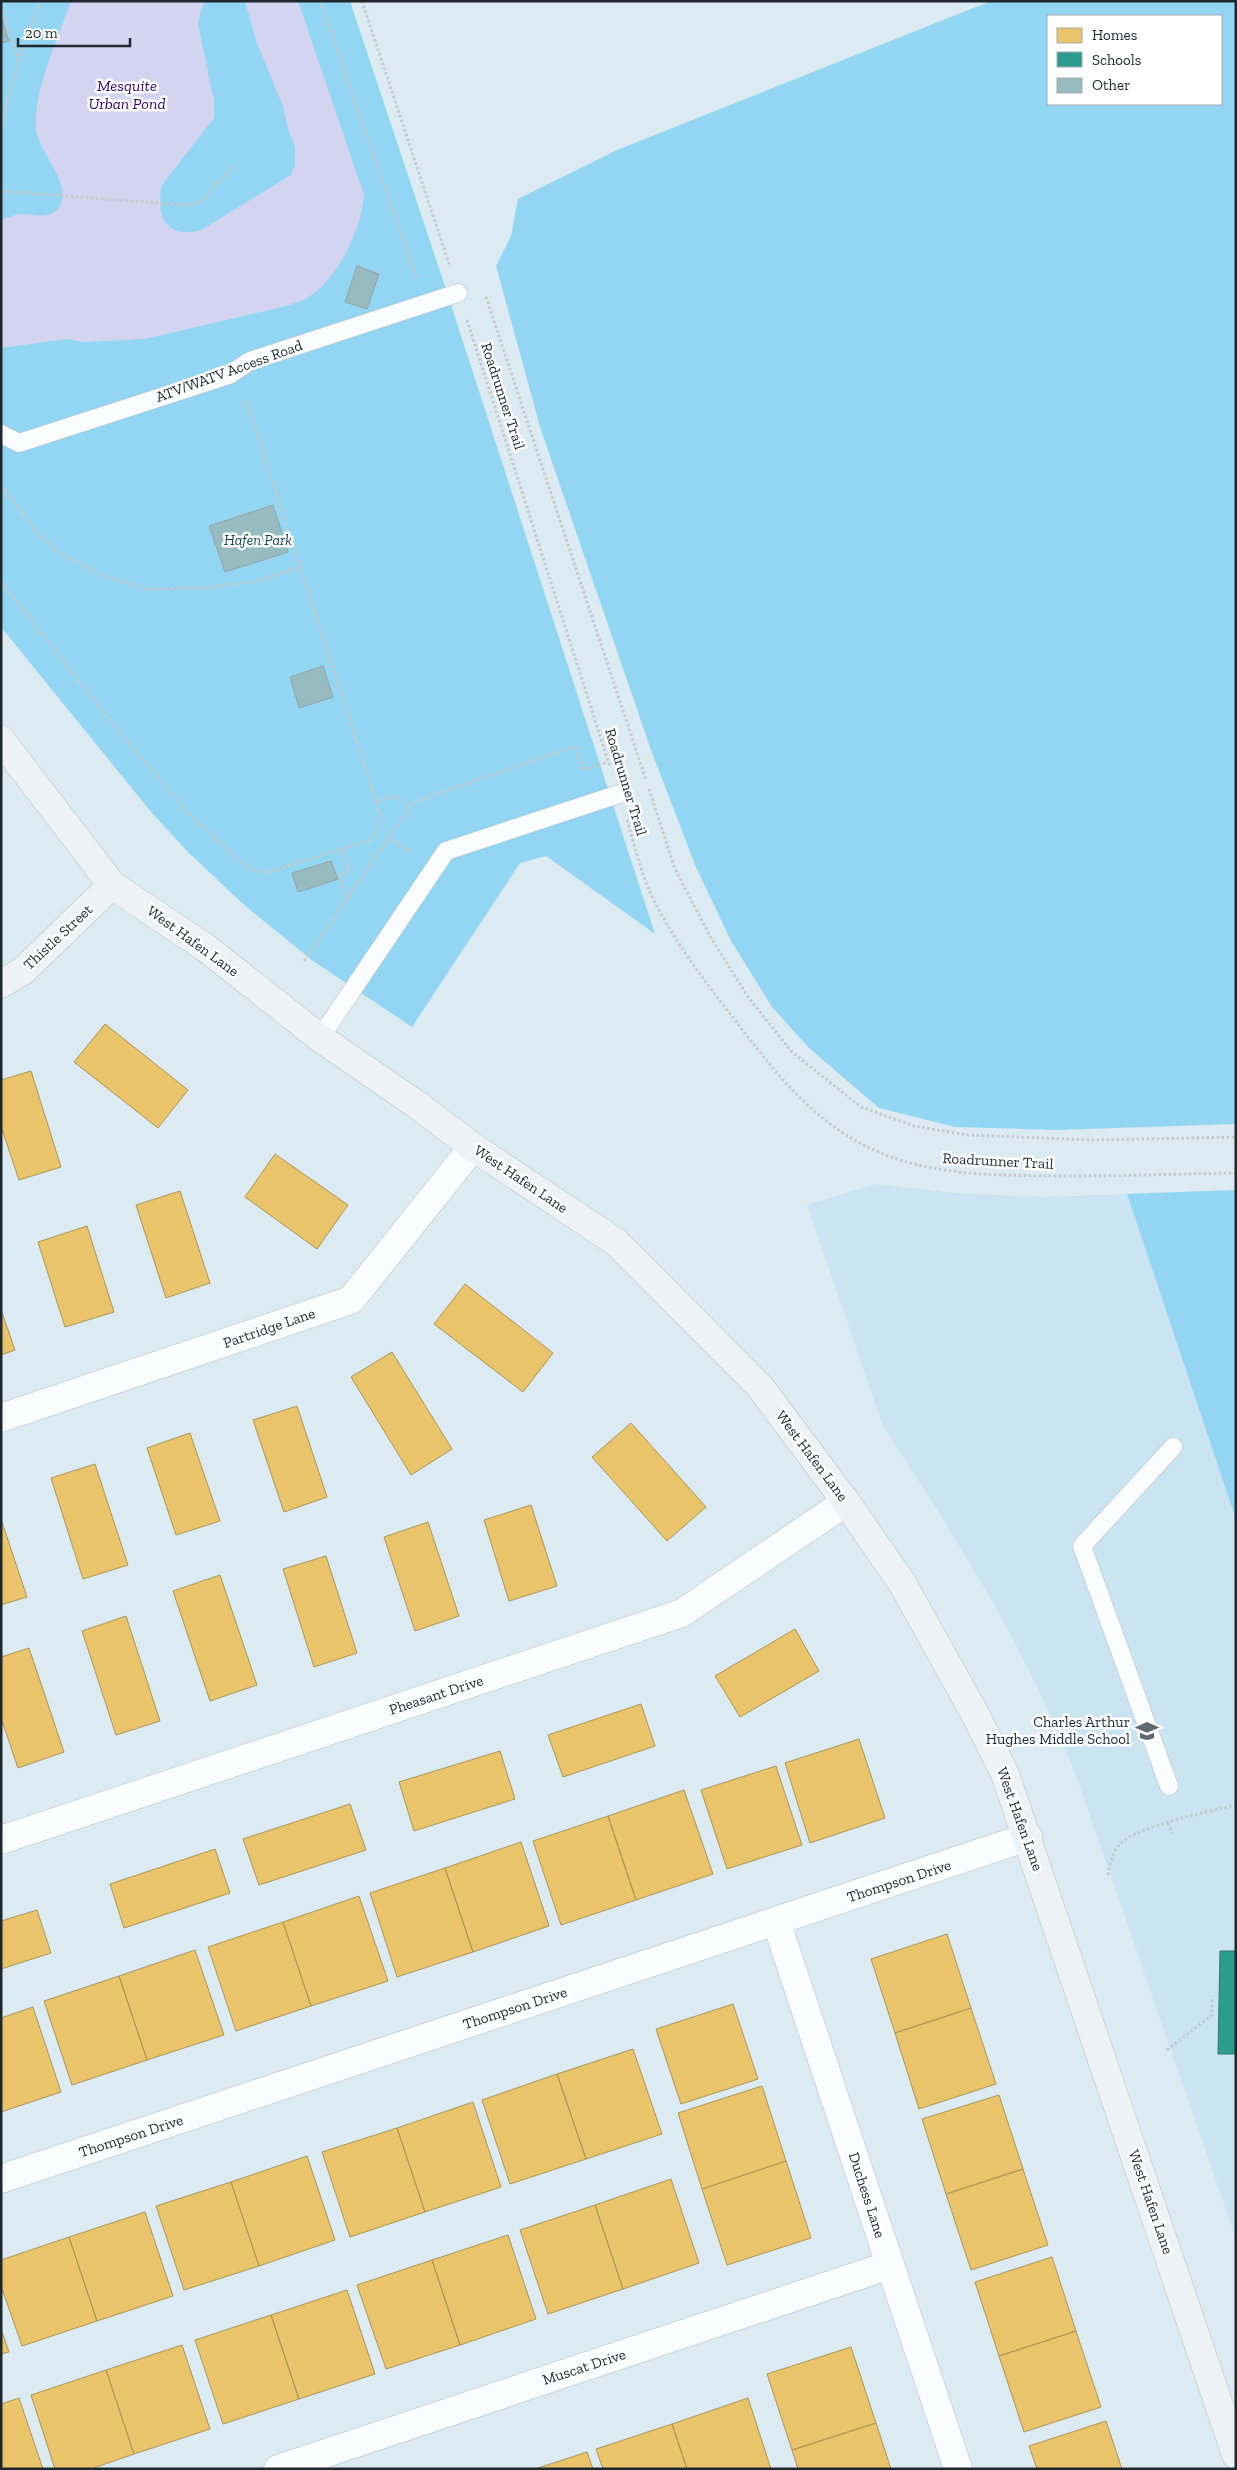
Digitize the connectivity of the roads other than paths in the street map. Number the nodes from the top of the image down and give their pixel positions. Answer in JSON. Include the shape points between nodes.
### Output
{"nodes":[{"id":1,"x":458,"y":293,"type":"road end"},
{"id":2,"x":1,"y":434,"type":"edge"},
{"id":3,"x":1,"y":740,"type":"edge"},
{"id":4,"x":619,"y":794,"type":"road end"},
{"id":5,"x":112,"y":885,"type":"junction"},
{"id":6,"x":1,"y":984,"type":"edge"},
{"id":7,"x":320,"y":1038,"type":"junction"},
{"id":8,"x":473,"y":1147,"type":"junction"},
{"id":9,"x":1,"y":1418,"type":"edge"},
{"id":10,"x":1173,"y":1447,"type":"dead end"},
{"id":11,"x":846,"y":1502,"type":"junction"},
{"id":12,"x":1169,"y":1786,"type":"dead end"},
{"id":13,"x":1028,"y":1837,"type":"junction"},
{"id":14,"x":1,"y":1840,"type":"edge"},
{"id":15,"x":776,"y":1921,"type":"junction"},
{"id":16,"x":1,"y":2179,"type":"edge"},
{"id":17,"x":890,"y":2265,"type":"junction"},
{"id":18,"x":1236,"y":2455,"type":"edge"},
{"id":19,"x":278,"y":2469,"type":"edge"},
{"id":20,"x":958,"y":2469,"type":"edge"}],
"edges":[{"from":1,"to":2,"type":"lane","name":"ATV/WATV Access Road","via":[[250,361],[229,375],[19,443]]},
{"from":3,"to":5,"type":"main road","name":"West Hafen Lane"},
{"from":4,"to":7,"type":"lane","via":[[446,851]]},
{"from":5,"to":6,"type":"main road","name":"Thistle Street","via":[[24,970]]},
{"from":5,"to":7,"type":"main road","name":"West Hafen Lane","via":[[206,948]]},
{"from":7,"to":8,"type":"main road","name":"West Hafen Lane"},
{"from":8,"to":9,"type":"street","name":"Partridge Lane","via":[[351,1300]]},
{"from":8,"to":11,"type":"main road","name":"West Hafen Lane","via":[[616,1242],[761,1388]]},
{"from":10,"to":12,"type":"lane","via":[[1082,1546]]},
{"from":11,"to":13,"type":"main road","name":"West Hafen Lane","via":[[902,1583],[974,1712],[1005,1774]]},
{"from":11,"to":14,"type":"street","name":"Pheasant Drive","via":[[682,1613]]},
{"from":13,"to":15,"type":"street","name":"Thompson Drive"},
{"from":13,"to":18,"type":"main road","name":"West Hafen Lane"},
{"from":15,"to":16,"type":"street","name":"Thompson Drive"},
{"from":15,"to":17,"type":"street","name":"Duchess Lane"},
{"from":17,"to":19,"type":"street","name":"Muscat Drive"},
{"from":17,"to":20,"type":"street","name":"Duchess Lane"}]}
